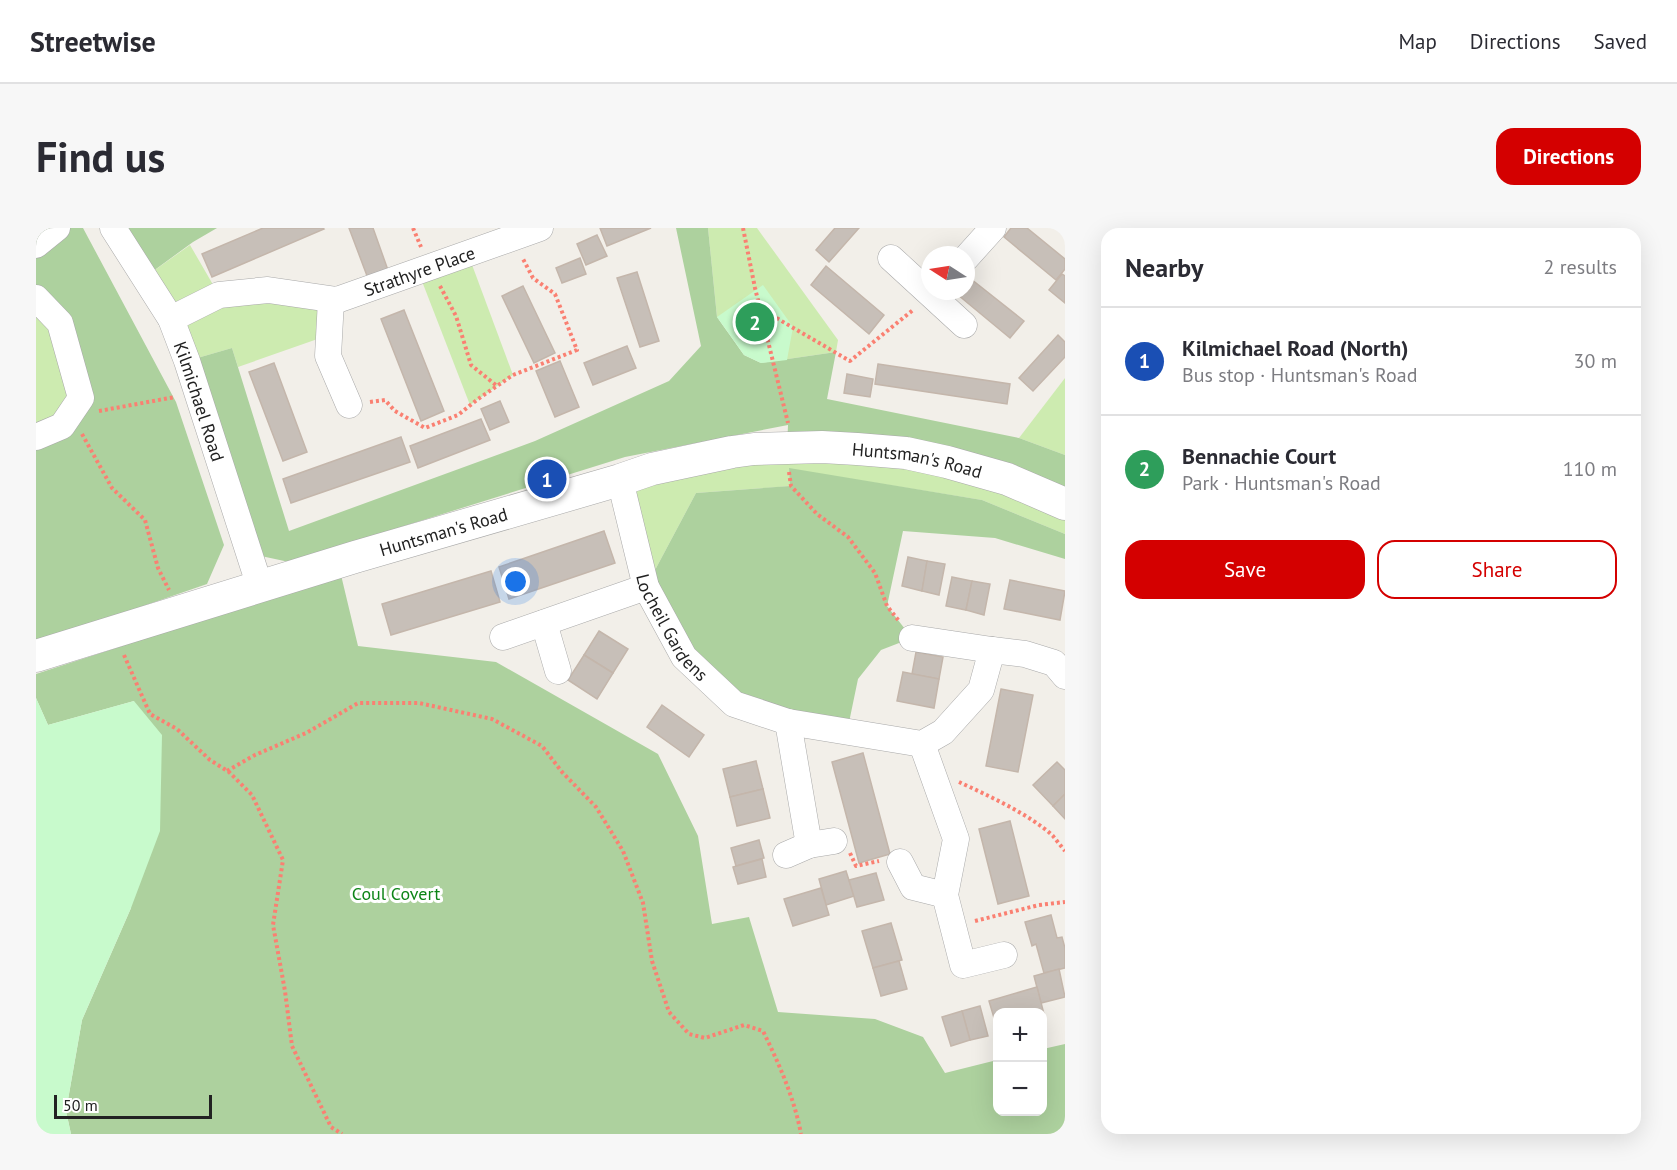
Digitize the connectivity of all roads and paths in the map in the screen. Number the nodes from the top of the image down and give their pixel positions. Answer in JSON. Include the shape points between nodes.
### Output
{"nodes":[{"id":1,"x":57,"y":228,"type":"edge"},
{"id":2,"x":113,"y":228,"type":"edge"},
{"id":3,"x":540,"y":228,"type":"edge"},
{"id":4,"x":742,"y":228,"type":"edge"},
{"id":5,"x":993,"y":228,"type":"edge"},
{"id":6,"x":512,"y":238,"type":"junction"},
{"id":7,"x":36,"y":245,"type":"edge"},
{"id":8,"x":975,"y":248,"type":"edge"},
{"id":9,"x":891,"y":258,"type":"dead end"},
{"id":10,"x":430,"y":267,"type":"junction"},
{"id":11,"x":921,"y":282,"type":"edge"},
{"id":12,"x":36,"y":298,"type":"edge"},
{"id":13,"x":331,"y":300,"type":"junction"},
{"id":14,"x":925,"y":300,"type":"edge"},
{"id":15,"x":941,"y":300,"type":"edge"},
{"id":16,"x":760,"y":308,"type":"junction"},
{"id":17,"x":171,"y":319,"type":"junction"},
{"id":18,"x":964,"y":325,"type":"dead end"},
{"id":19,"x":497,"y":386,"type":"junction"},
{"id":20,"x":197,"y":392,"type":"junction"},
{"id":21,"x":350,"y":405,"type":"joint"},
{"id":22,"x":70,"y":414,"type":"junction"},
{"id":23,"x":36,"y":437,"type":"edge"},
{"id":24,"x":787,"y":449,"type":"junction"},
{"id":25,"x":620,"y":480,"type":"junction"},
{"id":26,"x":791,"y":486,"type":"dead end"},
{"id":27,"x":1065,"y":504,"type":"edge"},
{"id":28,"x":260,"y":587,"type":"junction"},
{"id":29,"x":646,"y":587,"type":"junction"},
{"id":30,"x":180,"y":612,"type":"junction"},
{"id":31,"x":544,"y":623,"type":"junction"},
{"id":32,"x":114,"y":632,"type":"junction"},
{"id":33,"x":503,"y":637,"type":"dead end"},
{"id":34,"x":912,"y":638,"type":"joint"},
{"id":35,"x":992,"y":650,"type":"junction"},
{"id":36,"x":36,"y":656,"type":"edge"},
{"id":37,"x":558,"y":671,"type":"dead end"},
{"id":38,"x":1065,"y":675,"type":"edge"},
{"id":39,"x":788,"y":722,"type":"junction"},
{"id":40,"x":922,"y":744,"type":"junction"},
{"id":41,"x":931,"y":768,"type":"junction"},
{"id":42,"x":227,"y":771,"type":"junction"},
{"id":43,"x":810,"y":847,"type":"dead end"},
{"id":44,"x":1065,"y":851,"type":"edge"},
{"id":45,"x":900,"y":862,"type":"dead end"},
{"id":46,"x":945,"y":894,"type":"junction"},
{"id":47,"x":1065,"y":902,"type":"edge"},
{"id":48,"x":953,"y":927,"type":"junction"},
{"id":49,"x":1004,"y":955,"type":"dead end"},
{"id":50,"x":342,"y":1134,"type":"edge"},
{"id":51,"x":801,"y":1134,"type":"edge"}],
"edges":[{"from":1,"to":7,"type":"street"},
{"from":2,"to":17,"type":"street","name":"Kilmichael Road"},
{"from":3,"to":6,"type":"street","name":"Strathyre Place"},
{"from":4,"to":16,"type":"path"},
{"from":5,"to":8,"type":"street"},
{"from":6,"to":10,"type":"street","name":"Strathyre Place"},
{"from":6,"to":19,"type":"path","via":[[533,278],[555,294],[577,350],[513,375]]},
{"from":9,"to":11,"type":"street"},
{"from":10,"to":13,"type":"street","name":"Strathyre Place"},
{"from":10,"to":19,"type":"path","via":[[456,316],[471,365]]},
{"from":12,"to":22,"type":"street","via":[[60,323],[81,398]]},
{"from":13,"to":17,"type":"street","name":"Strathyre Place","via":[[268,290],[219,295]]},
{"from":13,"to":21,"type":"street","via":[[328,356]]},
{"from":14,"to":16,"type":"path","via":[[850,361]]},
{"from":15,"to":18,"type":"street"},
{"from":16,"to":24,"type":"path","via":[[789,425]]},
{"from":17,"to":20,"type":"street","name":"Kilmichael Road"},
{"from":19,"to":21,"type":"path","via":[[458,415],[425,428],[395,411],[385,400]]},
{"from":20,"to":22,"type":"path"},
{"from":20,"to":28,"type":"street","name":"Kilmichael Road"},
{"from":22,"to":23,"type":"street","via":[[62,426]]},
{"from":22,"to":30,"type":"path","via":[[112,488],[145,520],[158,568]]},
{"from":24,"to":25,"type":"street","name":"Huntsman's Road","via":[[732,452]]},
{"from":24,"to":27,"type":"street","name":"Huntsman's Road","via":[[857,449],[927,457],[1006,479]]},
{"from":25,"to":28,"type":"street","name":"Huntsman's Road"},
{"from":25,"to":29,"type":"street","name":"Locheil Gardens"},
{"from":26,"to":34,"type":"path","via":[[817,514],[848,537],[875,573],[887,606]]},
{"from":28,"to":30,"type":"street","name":"Huntsman's Road"},
{"from":29,"to":31,"type":"street"},
{"from":29,"to":39,"type":"street","name":"Locheil Gardens","via":[[684,657],[734,704]]},
{"from":30,"to":32,"type":"street","name":"Huntsman's Road"},
{"from":31,"to":33,"type":"street"},
{"from":31,"to":37,"type":"street"},
{"from":32,"to":36,"type":"street","name":"Huntsman's Road"},
{"from":32,"to":42,"type":"path","via":[[150,714],[177,729]]},
{"from":34,"to":35,"type":"street"},
{"from":35,"to":38,"type":"street","via":[[1054,663]]},
{"from":35,"to":40,"type":"street","via":[[981,690],[943,732]]},
{"from":39,"to":40,"type":"street","name":"Locheil Gardens"},
{"from":39,"to":43,"type":"street"},
{"from":40,"to":41,"type":"street"},
{"from":41,"to":44,"type":"path","via":[[1030,820],[1052,835]]},
{"from":41,"to":46,"type":"street","via":[[956,839]]},
{"from":42,"to":50,"type":"path","via":[[252,795],[283,860],[273,925],[292,1046],[331,1127]]},
{"from":42,"to":51,"type":"path","via":[[358,703],[419,703],[492,719],[542,747],[596,807],[623,851],[643,903],[652,961],[669,1012],[688,1034],[705,1038],[744,1025],[764,1031],[797,1112]]},
{"from":45,"to":46,"type":"street","via":[[913,888]]},
{"from":46,"to":48,"type":"street"},
{"from":47,"to":48,"type":"path"},
{"from":48,"to":49,"type":"street","via":[[963,965]]}]}
